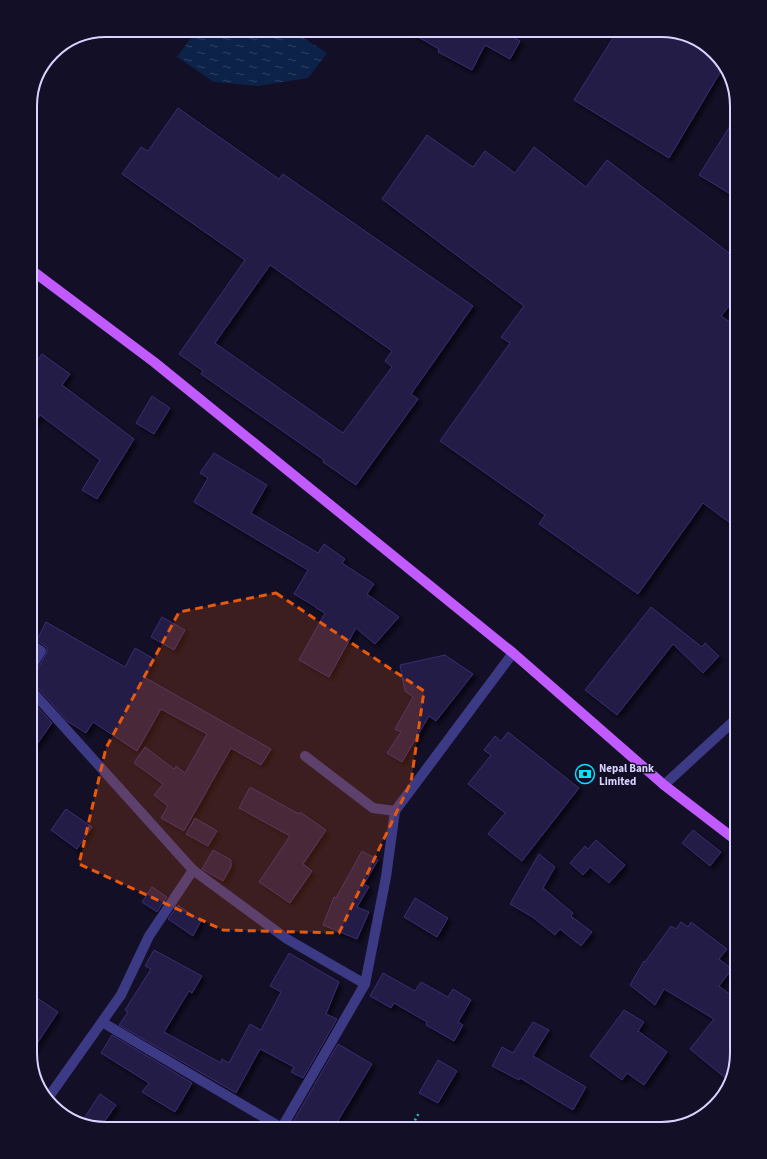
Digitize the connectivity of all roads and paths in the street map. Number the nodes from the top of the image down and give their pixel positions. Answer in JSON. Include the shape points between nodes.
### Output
{"nodes":[{"id":1,"x":37,"y":274,"type":"edge"},
{"id":2,"x":37,"y":648,"type":"edge"},
{"id":3,"x":513,"y":654,"type":"junction"},
{"id":4,"x":37,"y":658,"type":"edge"},
{"id":5,"x":37,"y":697,"type":"edge"},
{"id":6,"x":730,"y":724,"type":"edge"},
{"id":7,"x":305,"y":756,"type":"dead end"},
{"id":8,"x":664,"y":785,"type":"junction"},
{"id":9,"x":395,"y":811,"type":"junction"},
{"id":10,"x":730,"y":835,"type":"edge"},
{"id":11,"x":193,"y":870,"type":"junction"},
{"id":12,"x":365,"y":984,"type":"junction"},
{"id":13,"x":102,"y":1022,"type":"junction"},
{"id":14,"x":51,"y":1094,"type":"edge"},
{"id":15,"x":420,"y":1113,"type":"dead end"},
{"id":16,"x":270,"y":1122,"type":"edge"},
{"id":17,"x":286,"y":1122,"type":"edge"},
{"id":18,"x":414,"y":1122,"type":"edge"}],
"edges":[{"from":1,"to":3,"type":"main road","via":[[154,362]]},
{"from":2,"to":4,"type":"street","via":[[41,651]]},
{"from":3,"to":8,"type":"main road"},
{"from":3,"to":9,"type":"street"},
{"from":5,"to":11,"type":"street"},
{"from":6,"to":8,"type":"street"},
{"from":7,"to":9,"type":"street","via":[[372,808]]},
{"from":8,"to":10,"type":"main road"},
{"from":9,"to":12,"type":"street","via":[[386,877]]},
{"from":11,"to":12,"type":"street","via":[[288,939]]},
{"from":11,"to":13,"type":"street","via":[[149,936],[121,995]]},
{"from":12,"to":17,"type":"street"},
{"from":13,"to":14,"type":"street"},
{"from":13,"to":16,"type":"street"},
{"from":15,"to":18,"type":"path"}]}
